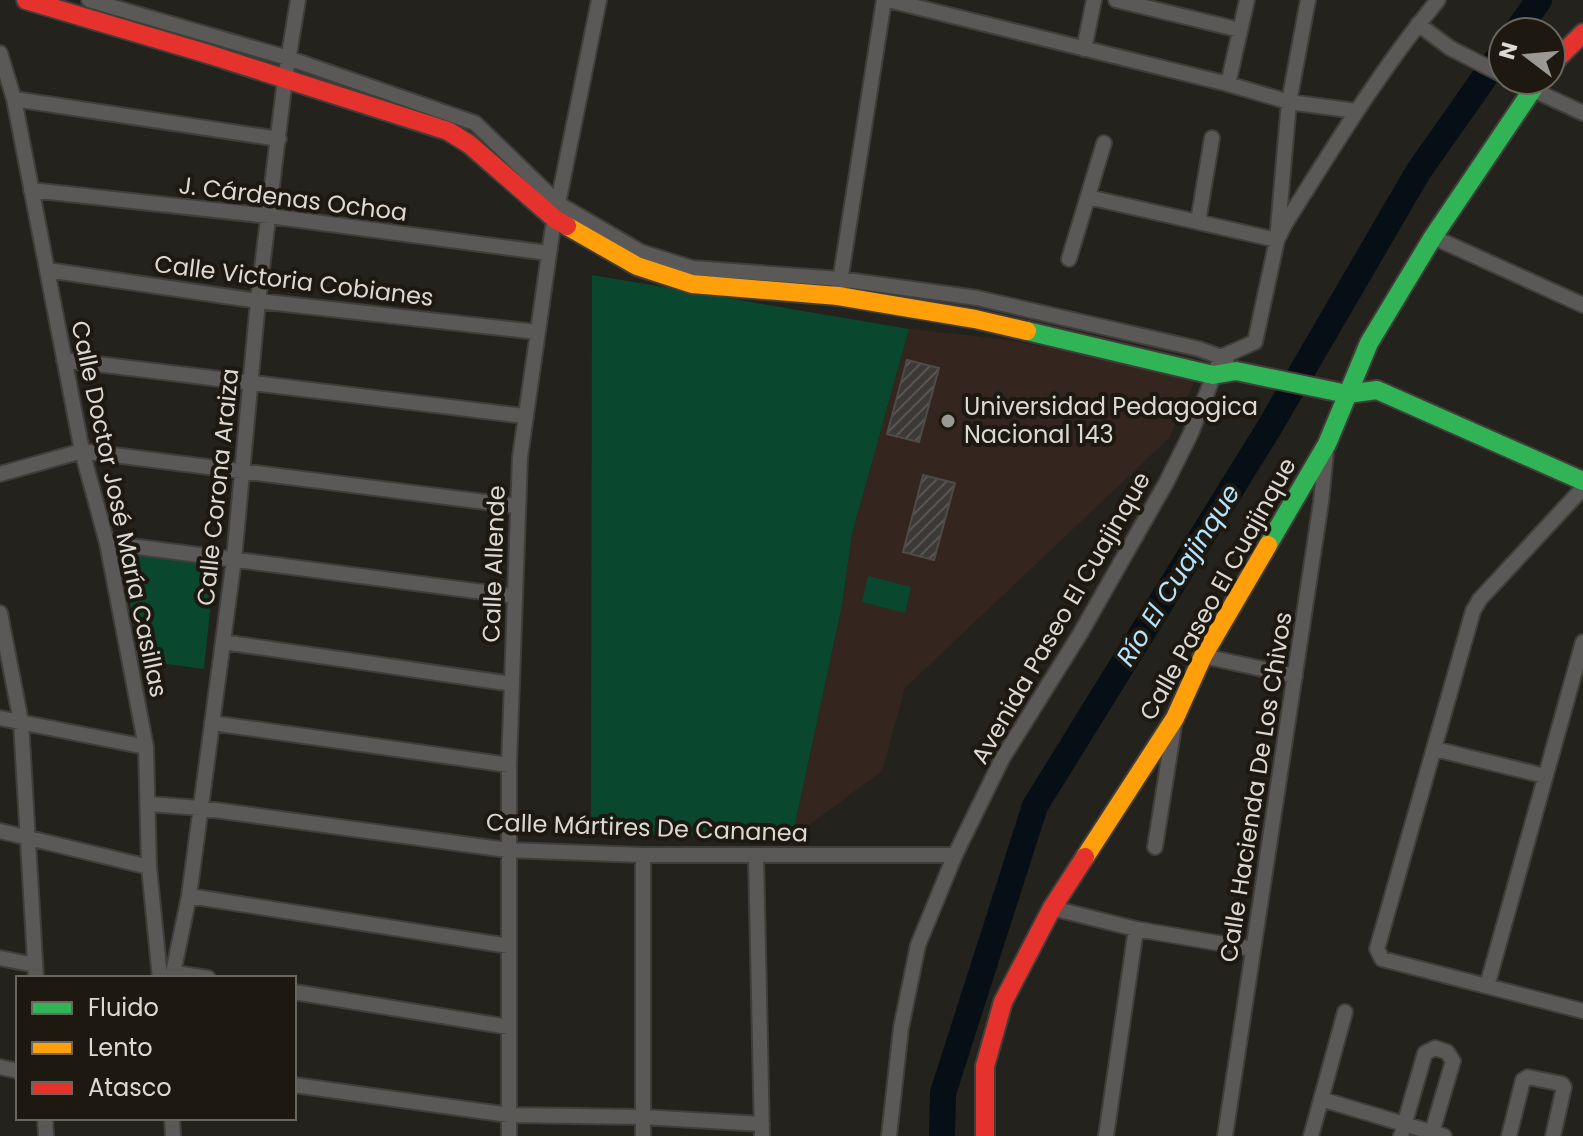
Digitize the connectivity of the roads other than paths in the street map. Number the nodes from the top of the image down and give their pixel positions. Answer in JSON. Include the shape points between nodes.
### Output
{"nodes":[{"id":1,"x":26,"y":0,"type":"edge"},
{"id":2,"x":89,"y":0,"type":"edge"},
{"id":3,"x":298,"y":0,"type":"edge"},
{"id":4,"x":599,"y":0,"type":"edge"},
{"id":5,"x":886,"y":0,"type":"edge"},
{"id":6,"x":1094,"y":0,"type":"edge"},
{"id":7,"x":1117,"y":0,"type":"edge"},
{"id":8,"x":1247,"y":0,"type":"edge"},
{"id":9,"x":1308,"y":0,"type":"edge"},
{"id":10,"x":1438,"y":0,"type":"edge"},
{"id":11,"x":1174,"y":7,"type":"edge"},
{"id":12,"x":943,"y":8,"type":"edge"},
{"id":13,"x":1418,"y":24,"type":"junction"},
{"id":14,"x":1240,"y":30,"type":"junction"},
{"id":15,"x":1583,"y":33,"type":"edge"},
{"id":16,"x":1084,"y":49,"type":"junction"},
{"id":17,"x":1567,"y":49,"type":"edge"},
{"id":18,"x":0,"y":53,"type":"edge"},
{"id":19,"x":288,"y":58,"type":"junction"},
{"id":20,"x":1487,"y":65,"type":"edge"},
{"id":21,"x":285,"y":79,"type":"junction"},
{"id":22,"x":1228,"y":84,"type":"junction"},
{"id":23,"x":1512,"y":96,"type":"edge"},
{"id":24,"x":1550,"y":96,"type":"edge"},
{"id":25,"x":14,"y":99,"type":"junction"},
{"id":26,"x":1289,"y":102,"type":"junction"},
{"id":27,"x":1356,"y":111,"type":"junction"},
{"id":28,"x":1583,"y":113,"type":"edge"},
{"id":29,"x":1212,"y":138,"type":"dead end"},
{"id":30,"x":279,"y":139,"type":"junction"},
{"id":31,"x":1104,"y":143,"type":"dead end"},
{"id":32,"x":31,"y":190,"type":"junction"},
{"id":33,"x":1088,"y":197,"type":"junction"},
{"id":34,"x":557,"y":211,"type":"junction"},
{"id":35,"x":269,"y":216,"type":"junction"},
{"id":36,"x":1198,"y":222,"type":"junction"},
{"id":37,"x":1433,"y":237,"type":"junction"},
{"id":38,"x":1277,"y":240,"type":"junction"},
{"id":39,"x":548,"y":253,"type":"junction"},
{"id":40,"x":1069,"y":259,"type":"dead end"},
{"id":41,"x":47,"y":270,"type":"junction"},
{"id":42,"x":839,"y":287,"type":"junction"},
{"id":43,"x":977,"y":298,"type":"junction"},
{"id":44,"x":258,"y":301,"type":"junction"},
{"id":45,"x":1583,"y":305,"type":"edge"},
{"id":46,"x":975,"y":319,"type":"junction"},
{"id":47,"x":537,"y":332,"type":"junction"},
{"id":48,"x":1221,"y":357,"type":"junction"},
{"id":49,"x":64,"y":360,"type":"junction"},
{"id":50,"x":1236,"y":371,"type":"junction"},
{"id":51,"x":1213,"y":375,"type":"junction"},
{"id":52,"x":252,"y":381,"type":"junction"},
{"id":53,"x":1340,"y":392,"type":"junction"},
{"id":54,"x":524,"y":416,"type":"junction"},
{"id":55,"x":1327,"y":444,"type":"junction"},
{"id":56,"x":82,"y":451,"type":"junction"},
{"id":57,"x":242,"y":473,"type":"junction"},
{"id":58,"x":0,"y":474,"type":"edge"},
{"id":59,"x":1583,"y":481,"type":"edge"},
{"id":60,"x":1583,"y":488,"type":"edge"},
{"id":61,"x":517,"y":506,"type":"junction"},
{"id":62,"x":107,"y":543,"type":"junction"},
{"id":63,"x":234,"y":559,"type":"junction"},
{"id":64,"x":514,"y":596,"type":"junction"},
{"id":65,"x":0,"y":613,"type":"edge"},
{"id":66,"x":223,"y":642,"type":"junction"},
{"id":67,"x":1582,"y":652,"type":"edge"},
{"id":68,"x":1203,"y":656,"type":"junction"},
{"id":69,"x":1295,"y":676,"type":"junction"},
{"id":70,"x":512,"y":684,"type":"junction"},
{"id":71,"x":0,"y":718,"type":"edge"},
{"id":72,"x":1175,"y":718,"type":"junction"},
{"id":73,"x":21,"y":722,"type":"junction"},
{"id":74,"x":212,"y":723,"type":"junction"},
{"id":75,"x":146,"y":747,"type":"junction"},
{"id":76,"x":1435,"y":749,"type":"junction"},
{"id":77,"x":509,"y":765,"type":"junction"},
{"id":78,"x":1545,"y":776,"type":"junction"},
{"id":79,"x":149,"y":804,"type":"junction"},
{"id":80,"x":200,"y":808,"type":"junction"},
{"id":81,"x":0,"y":831,"type":"edge"},
{"id":82,"x":26,"y":836,"type":"junction"},
{"id":83,"x":1155,"y":847,"type":"dead end"},
{"id":84,"x":507,"y":850,"type":"junction"},
{"id":85,"x":643,"y":855,"type":"junction"},
{"id":86,"x":955,"y":855,"type":"junction"},
{"id":87,"x":756,"y":856,"type":"junction"},
{"id":88,"x":149,"y":867,"type":"junction"},
{"id":89,"x":189,"y":896,"type":"junction"},
{"id":90,"x":1052,"y":908,"type":"junction"},
{"id":91,"x":1136,"y":929,"type":"junction"},
{"id":92,"x":509,"y":946,"type":"junction"},
{"id":93,"x":1253,"y":949,"type":"junction"},
{"id":94,"x":0,"y":958,"type":"edge"},
{"id":95,"x":36,"y":972,"type":"edge"},
{"id":96,"x":169,"y":976,"type":"edge"},
{"id":97,"x":1487,"y":986,"type":"junction"},
{"id":98,"x":296,"y":992,"type":"edge"},
{"id":99,"x":1583,"y":1011,"type":"edge"},
{"id":100,"x":1345,"y":1012,"type":"dead end"},
{"id":101,"x":509,"y":1027,"type":"junction"},
{"id":102,"x":296,"y":1085,"type":"edge"},
{"id":103,"x":1321,"y":1099,"type":"junction"},
{"id":104,"x":509,"y":1115,"type":"junction"},
{"id":105,"x":643,"y":1117,"type":"junction"},
{"id":106,"x":762,"y":1130,"type":"edge"},
{"id":107,"x":1402,"y":1130,"type":"edge"},
{"id":108,"x":1436,"y":1135,"type":"edge"},
{"id":109,"x":509,"y":1136,"type":"edge"},
{"id":110,"x":643,"y":1136,"type":"edge"},
{"id":111,"x":889,"y":1136,"type":"edge"},
{"id":112,"x":985,"y":1136,"type":"edge"},
{"id":113,"x":1106,"y":1136,"type":"edge"},
{"id":114,"x":1225,"y":1136,"type":"edge"},
{"id":115,"x":1311,"y":1136,"type":"edge"},
{"id":116,"x":1509,"y":1136,"type":"edge"},
{"id":117,"x":1553,"y":1136,"type":"edge"}],
"edges":[{"from":1,"to":21,"type":"street"},
{"from":2,"to":19,"type":"street"},
{"from":3,"to":19,"type":"street","name":"Calle Corona Araiza"},
{"from":4,"to":34,"type":"street","name":"Calle Allende"},
{"from":5,"to":12,"type":"street"},
{"from":5,"to":42,"type":"street"},
{"from":6,"to":16,"type":"street"},
{"from":7,"to":11,"type":"street"},
{"from":8,"to":14,"type":"street"},
{"from":9,"to":26,"type":"street"},
{"from":10,"to":13,"type":"street"},
{"from":11,"to":14,"type":"street"},
{"from":12,"to":16,"type":"street"},
{"from":13,"to":20,"type":"street","via":[[1450,48]]},
{"from":13,"to":27,"type":"street"},
{"from":14,"to":22,"type":"street"},
{"from":15,"to":17,"type":"street"},
{"from":16,"to":22,"type":"street"},
{"from":18,"to":25,"type":"street","name":"Calle Doctor José María Casillas"},
{"from":19,"to":21,"type":"street","name":"Calle Corona Araiza"},
{"from":19,"to":34,"type":"street","via":[[475,123]]},
{"from":21,"to":30,"type":"street","name":"Calle Corona Araiza"},
{"from":21,"to":34,"type":"street","via":[[448,131]]},
{"from":22,"to":26,"type":"street"},
{"from":23,"to":37,"type":"street","name":"Calle Paseo El Cuajinque"},
{"from":24,"to":28,"type":"street"},
{"from":25,"to":30,"type":"street"},
{"from":25,"to":32,"type":"street","name":"Calle Doctor José María Casillas"},
{"from":26,"to":27,"type":"street"},
{"from":26,"to":38,"type":"street"},
{"from":27,"to":38,"type":"street"},
{"from":29,"to":36,"type":"street"},
{"from":30,"to":35,"type":"street","name":"Calle Corona Araiza"},
{"from":31,"to":33,"type":"street"},
{"from":32,"to":35,"type":"street","name":"J. Cárdenas Ochoa"},
{"from":32,"to":41,"type":"street","name":"Calle Doctor José María Casillas"},
{"from":33,"to":36,"type":"street"},
{"from":33,"to":40,"type":"street"},
{"from":34,"to":39,"type":"street","name":"Calle Allende"},
{"from":34,"to":42,"type":"street","via":[[637,266],[692,284]]},
{"from":35,"to":39,"type":"street","name":"J. Cárdenas Ochoa"},
{"from":35,"to":44,"type":"street","name":"Calle Corona Araiza"},
{"from":36,"to":38,"type":"street"},
{"from":37,"to":45,"type":"street"},
{"from":37,"to":53,"type":"street","name":"Calle Paseo El Cuajinque"},
{"from":38,"to":48,"type":"street","via":[[1255,342]]},
{"from":39,"to":47,"type":"street","name":"Calle Allende"},
{"from":41,"to":44,"type":"street","name":"Calle Victoria Cobianes"},
{"from":41,"to":49,"type":"street","name":"Calle Doctor José María Casillas"},
{"from":42,"to":43,"type":"street"},
{"from":42,"to":46,"type":"street"},
{"from":43,"to":46,"type":"street"},
{"from":43,"to":48,"type":"street"},
{"from":44,"to":47,"type":"street","name":"Calle Victoria Cobianes"},
{"from":44,"to":52,"type":"street","name":"Calle Corona Araiza"},
{"from":46,"to":51,"type":"street"},
{"from":47,"to":54,"type":"street","name":"Calle Allende"},
{"from":48,"to":50,"type":"street"},
{"from":48,"to":51,"type":"street","name":"Avenida Paseo El Cuajinque"},
{"from":49,"to":52,"type":"street"},
{"from":49,"to":56,"type":"street","name":"Calle Doctor José María Casillas"},
{"from":50,"to":51,"type":"street"},
{"from":50,"to":53,"type":"street"},
{"from":51,"to":86,"type":"street","name":"Avenida Paseo El Cuajinque","via":[[1166,483],[1002,759]]},
{"from":52,"to":54,"type":"street"},
{"from":52,"to":57,"type":"street","name":"Calle Corona Araiza"},
{"from":53,"to":55,"type":"street","name":"Calle Paseo El Cuajinque"},
{"from":53,"to":59,"type":"street","via":[[1377,390]]},
{"from":54,"to":61,"type":"street","name":"Calle Allende"},
{"from":55,"to":68,"type":"street","name":"Calle Paseo El Cuajinque"},
{"from":55,"to":69,"type":"street","name":"Calle Hacienda De Los Chivos"},
{"from":56,"to":57,"type":"street"},
{"from":56,"to":58,"type":"street"},
{"from":56,"to":62,"type":"street","name":"Calle Doctor José María Casillas"},
{"from":57,"to":61,"type":"street"},
{"from":57,"to":63,"type":"street","name":"Calle Corona Araiza"},
{"from":60,"to":76,"type":"street","via":[[1473,611]]},
{"from":61,"to":64,"type":"street","name":"Calle Allende"},
{"from":62,"to":63,"type":"street"},
{"from":62,"to":75,"type":"street","name":"Calle Doctor José María Casillas"},
{"from":63,"to":64,"type":"street"},
{"from":63,"to":66,"type":"street","name":"Calle Corona Araiza"},
{"from":64,"to":70,"type":"street","name":"Calle Allende"},
{"from":65,"to":73,"type":"street"},
{"from":66,"to":70,"type":"street"},
{"from":66,"to":74,"type":"street","name":"Calle Corona Araiza"},
{"from":67,"to":78,"type":"street"},
{"from":68,"to":69,"type":"street"},
{"from":68,"to":72,"type":"street","name":"Calle Paseo El Cuajinque"},
{"from":69,"to":93,"type":"street","name":"Calle Hacienda De Los Chivos"},
{"from":70,"to":77,"type":"street","name":"Calle Allende"},
{"from":71,"to":73,"type":"street"},
{"from":72,"to":83,"type":"street"},
{"from":72,"to":90,"type":"street","name":"Calle Paseo El Cuajinque"},
{"from":73,"to":75,"type":"street"},
{"from":73,"to":82,"type":"street"},
{"from":74,"to":77,"type":"street"},
{"from":74,"to":80,"type":"street","name":"Calle Corona Araiza"},
{"from":75,"to":79,"type":"street","name":"Calle Doctor José María Casillas"},
{"from":76,"to":78,"type":"street"},
{"from":76,"to":97,"type":"street","via":[[1378,955]]},
{"from":77,"to":84,"type":"street","name":"Calle Allende"},
{"from":78,"to":97,"type":"street"},
{"from":79,"to":80,"type":"street","name":"Calle Mártires De Cananea"},
{"from":79,"to":88,"type":"street","name":"Calle Doctor José María Casillas"},
{"from":80,"to":84,"type":"street","name":"Calle Mártires De Cananea"},
{"from":80,"to":89,"type":"street","name":"Calle Corona Araiza"},
{"from":81,"to":82,"type":"street"},
{"from":82,"to":88,"type":"street"},
{"from":82,"to":95,"type":"street"},
{"from":84,"to":85,"type":"street","name":"Calle Mártires De Cananea"},
{"from":84,"to":92,"type":"street","name":"Calle Allende"},
{"from":85,"to":87,"type":"street","name":"Calle Mártires De Cananea"},
{"from":85,"to":105,"type":"street"},
{"from":86,"to":87,"type":"street","name":"Calle Mártires De Cananea"},
{"from":86,"to":111,"type":"street","name":"Avenida Paseo El Cuajinque","via":[[918,945],[901,1028]]},
{"from":87,"to":106,"type":"street"},
{"from":88,"to":96,"type":"street","name":"Calle Doctor José María Casillas"},
{"from":89,"to":92,"type":"street"},
{"from":89,"to":96,"type":"street","name":"Calle Corona Araiza"},
{"from":90,"to":91,"type":"street"},
{"from":90,"to":112,"type":"street","name":"Calle Paseo El Cuajinque","via":[[1003,1002],[985,1066]]},
{"from":91,"to":93,"type":"street"},
{"from":91,"to":113,"type":"street"},
{"from":92,"to":101,"type":"street","name":"Calle Allende"},
{"from":93,"to":114,"type":"street","name":"Calle Hacienda De Los Chivos"},
{"from":94,"to":95,"type":"street"},
{"from":97,"to":99,"type":"street"},
{"from":98,"to":101,"type":"street"},
{"from":100,"to":103,"type":"street"},
{"from":101,"to":104,"type":"street","name":"Calle Allende"},
{"from":102,"to":104,"type":"street"},
{"from":103,"to":107,"type":"street"},
{"from":103,"to":115,"type":"street"},
{"from":104,"to":105,"type":"street"},
{"from":104,"to":109,"type":"street","name":"Calle Allende"},
{"from":105,"to":106,"type":"street"},
{"from":105,"to":110,"type":"street"},
{"from":107,"to":108,"type":"street"},
{"from":107,"to":108,"type":"street","via":[[1425,1053],[1435,1048],[1453,1061]]},
{"from":116,"to":117,"type":"street","via":[[1528,1077],[1564,1087]]}]}
